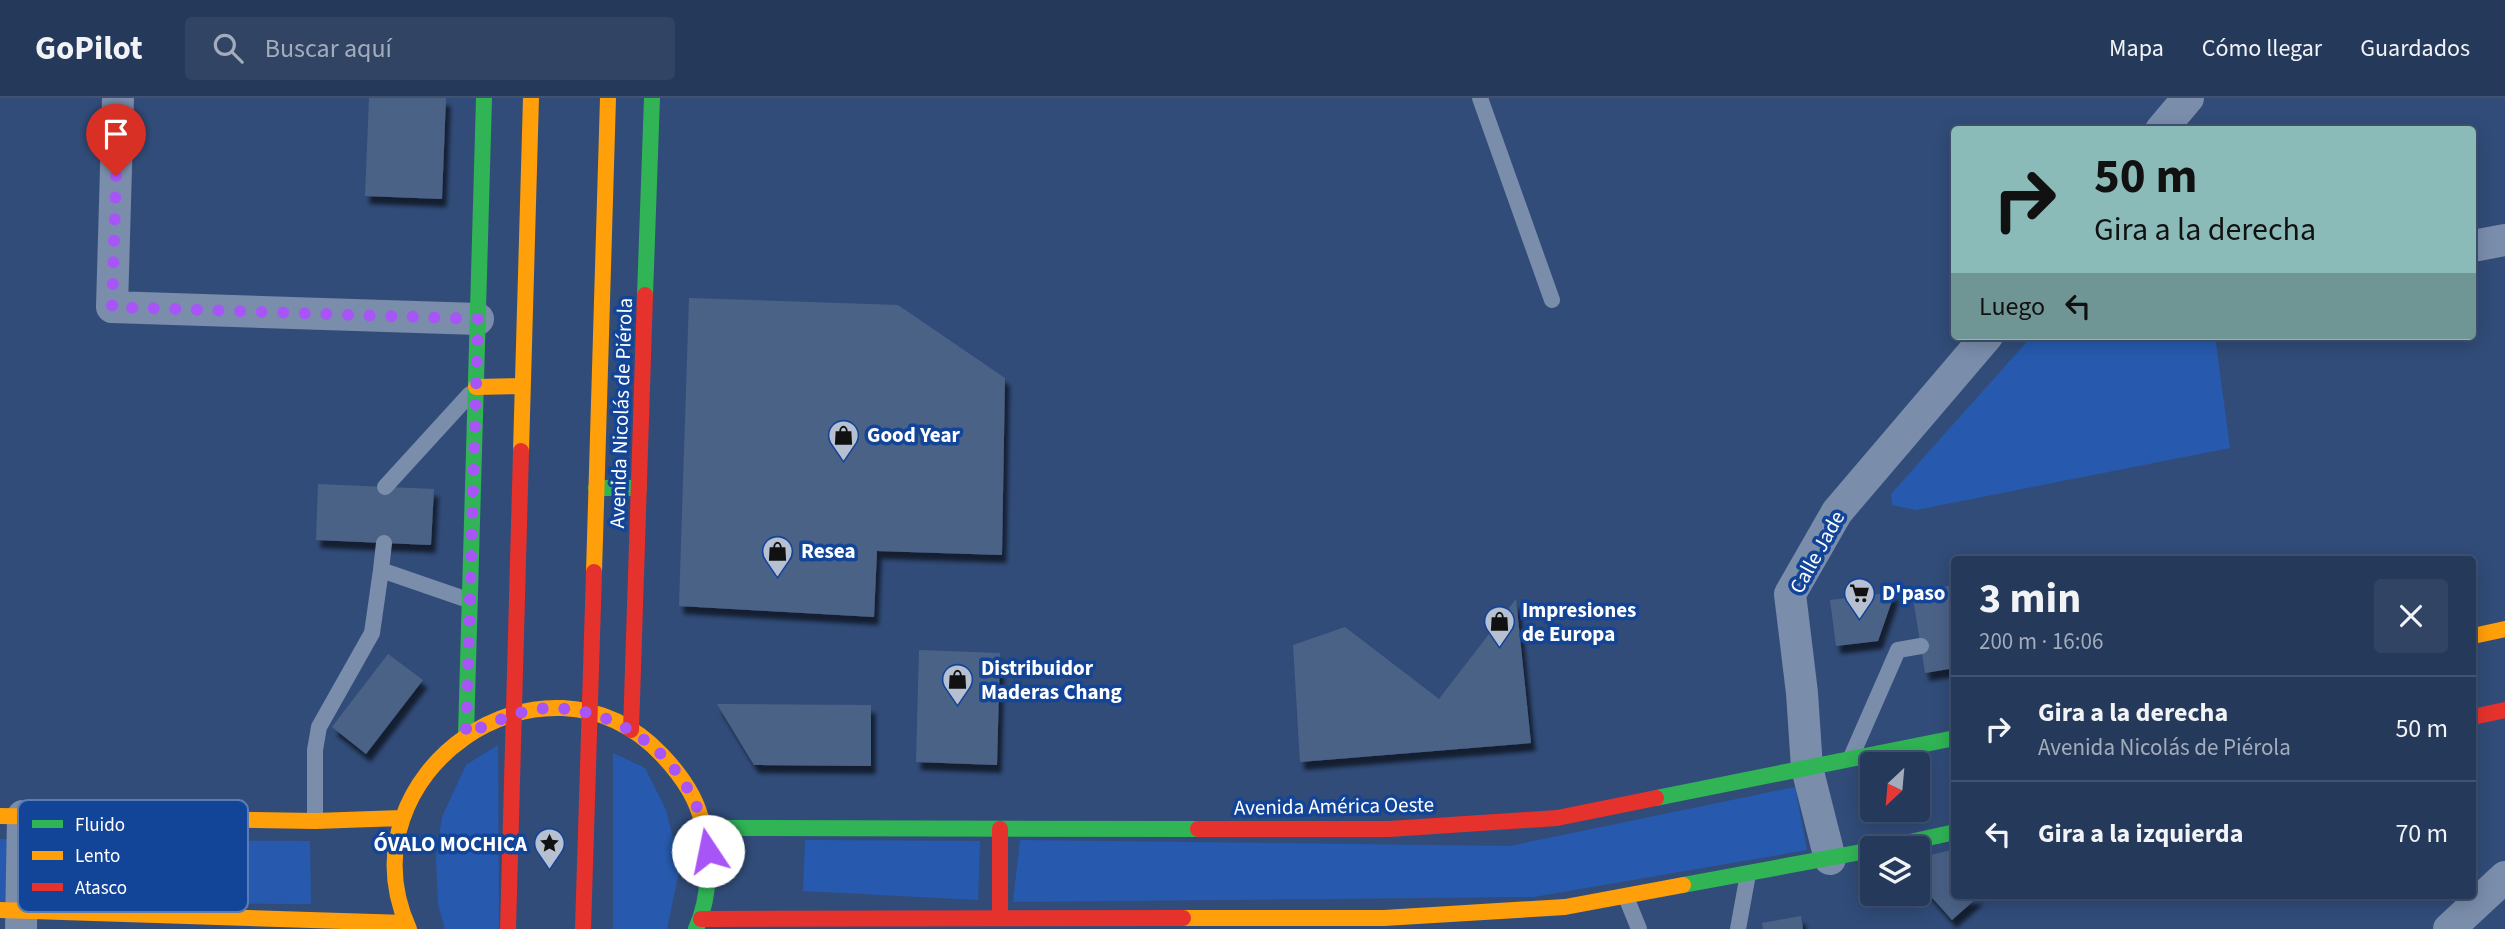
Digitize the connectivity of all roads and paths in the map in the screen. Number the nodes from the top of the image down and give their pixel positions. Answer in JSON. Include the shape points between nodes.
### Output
{"nodes":[{"id":1,"x":118,"y":98,"type":"edge"},
{"id":2,"x":484,"y":98,"type":"edge"},
{"id":3,"x":531,"y":98,"type":"edge"},
{"id":4,"x":608,"y":98,"type":"edge"},
{"id":5,"x":652,"y":98,"type":"edge"},
{"id":6,"x":1480,"y":98,"type":"edge"},
{"id":7,"x":2188,"y":98,"type":"edge"},
{"id":8,"x":2164,"y":126,"type":"edge"},
{"id":9,"x":2505,"y":240,"type":"edge"},
{"id":10,"x":2476,"y":245,"type":"edge"},
{"id":11,"x":1552,"y":300,"type":"dead end"},
{"id":12,"x":478,"y":319,"type":"junction"},
{"id":13,"x":1984,"y":340,"type":"edge"},
{"id":14,"x":523,"y":386,"type":"junction"},
{"id":15,"x":476,"y":387,"type":"junction"},
{"id":16,"x":385,"y":487,"type":"dead end"},
{"id":17,"x":596,"y":488,"type":"junction"},
{"id":18,"x":639,"y":488,"type":"junction"},
{"id":19,"x":384,"y":543,"type":"dead end"},
{"id":20,"x":381,"y":570,"type":"junction"},
{"id":21,"x":470,"y":601,"type":"junction"},
{"id":22,"x":2505,"y":629,"type":"edge"},
{"id":23,"x":2476,"y":635,"type":"edge"},
{"id":24,"x":1921,"y":646,"type":"dead end"},
{"id":25,"x":2505,"y":710,"type":"edge"},
{"id":26,"x":514,"y":713,"type":"junction"},
{"id":27,"x":589,"y":713,"type":"junction"},
{"id":28,"x":2476,"y":717,"type":"edge"},
{"id":29,"x":631,"y":730,"type":"junction"},
{"id":30,"x":466,"y":734,"type":"junction"},
{"id":31,"x":1951,"y":739,"type":"edge"},
{"id":32,"x":1851,"y":759,"type":"junction"},
{"id":33,"x":1807,"y":768,"type":"junction"},
{"id":34,"x":11,"y":816,"type":"edge"},
{"id":35,"x":402,"y":818,"type":"junction"},
{"id":36,"x":248,"y":820,"type":"edge"},
{"id":37,"x":315,"y":821,"type":"junction"},
{"id":38,"x":706,"y":828,"type":"junction"},
{"id":39,"x":1000,"y":829,"type":"junction"},
{"id":40,"x":1951,"y":833,"type":"edge"},
{"id":41,"x":1930,"y":838,"type":"edge"},
{"id":42,"x":1860,"y":853,"type":"edge"},
{"id":43,"x":1830,"y":859,"type":"junction"},
{"id":44,"x":1748,"y":874,"type":"junction"},
{"id":45,"x":2505,"y":877,"type":"edge"},
{"id":46,"x":1626,"y":897,"type":"junction"},
{"id":47,"x":14,"y":917,"type":"edge"},
{"id":48,"x":699,"y":924,"type":"edge"},
{"id":49,"x":1000,"y":924,"type":"edge"},
{"id":50,"x":351,"y":926,"type":"edge"},
{"id":51,"x":408,"y":926,"type":"edge"},
{"id":52,"x":508,"y":929,"type":"edge"},
{"id":53,"x":583,"y":929,"type":"edge"},
{"id":54,"x":1639,"y":929,"type":"edge"},
{"id":55,"x":1738,"y":929,"type":"edge"},
{"id":56,"x":2449,"y":929,"type":"edge"}],
"edges":[{"from":1,"to":12,"type":"street","via":[[112,307]]},
{"from":2,"to":12,"type":"main road"},
{"from":3,"to":14,"type":"main road"},
{"from":4,"to":17,"type":"main road","name":"Avenida Nicolás de Piérola"},
{"from":5,"to":18,"type":"main road","name":"Avenida Nicolás de Piérola"},
{"from":6,"to":11,"type":"lane"},
{"from":7,"to":8,"type":"street"},
{"from":9,"to":10,"type":"street"},
{"from":12,"to":15,"type":"main road"},
{"from":13,"to":33,"type":"street","name":"Calle Jade","via":[[1837,512],[1790,594]]},
{"from":14,"to":15,"type":"main road"},
{"from":14,"to":26,"type":"main road"},
{"from":15,"to":16,"type":"lane"},
{"from":15,"to":21,"type":"main road"},
{"from":17,"to":18,"type":"main road"},
{"from":17,"to":27,"type":"main road","name":"Avenida Nicolás de Piérola"},
{"from":18,"to":29,"type":"main road","name":"Avenida Nicolás de Piérola"},
{"from":19,"to":20,"type":"lane"},
{"from":20,"to":21,"type":"lane"},
{"from":20,"to":37,"type":"lane","via":[[372,633],[319,727]]},
{"from":21,"to":30,"type":"main road"},
{"from":22,"to":23,"type":"main road"},
{"from":24,"to":32,"type":"lane","via":[[1898,650]]},
{"from":25,"to":28,"type":"main road"},
{"from":26,"to":27,"type":"main road","via":[[551,708]]},
{"from":26,"to":30,"type":"main road"},
{"from":26,"to":52,"type":"main road"},
{"from":27,"to":29,"type":"main road"},
{"from":27,"to":53,"type":"main road","name":"Avenida Nicolás de Piérola"},
{"from":29,"to":38,"type":"main road","via":[[664,756],[690,789]]},
{"from":30,"to":35,"type":"main road","via":[[438,757],[417,785]]},
{"from":31,"to":32,"type":"main road","name":"Avenida América Oeste"},
{"from":32,"to":33,"type":"main road","name":"Avenida América Oeste"},
{"from":33,"to":39,"type":"main road","name":"Avenida América Oeste","via":[[1557,818],[1389,829]]},
{"from":33,"to":43,"type":"street","name":"Calle Jade"},
{"from":34,"to":47,"type":"street"},
{"from":35,"to":37,"type":"main road"},
{"from":35,"to":51,"type":"main road","via":[[395,871]]},
{"from":36,"to":37,"type":"main road"},
{"from":38,"to":39,"type":"main road","name":"Avenida América Oeste"},
{"from":38,"to":48,"type":"main road","via":[[710,874]]},
{"from":39,"to":49,"type":"main road"},
{"from":40,"to":41,"type":"main road"},
{"from":42,"to":43,"type":"main road"},
{"from":43,"to":44,"type":"main road"},
{"from":44,"to":46,"type":"main road"},
{"from":44,"to":55,"type":"lane"},
{"from":45,"to":56,"type":"street"},
{"from":46,"to":49,"type":"main road","via":[[1564,907],[1384,918]]},
{"from":46,"to":54,"type":"lane"},
{"from":47,"to":50,"type":"main road"},
{"from":48,"to":49,"type":"main road"},
{"from":50,"to":51,"type":"main road"}]}
